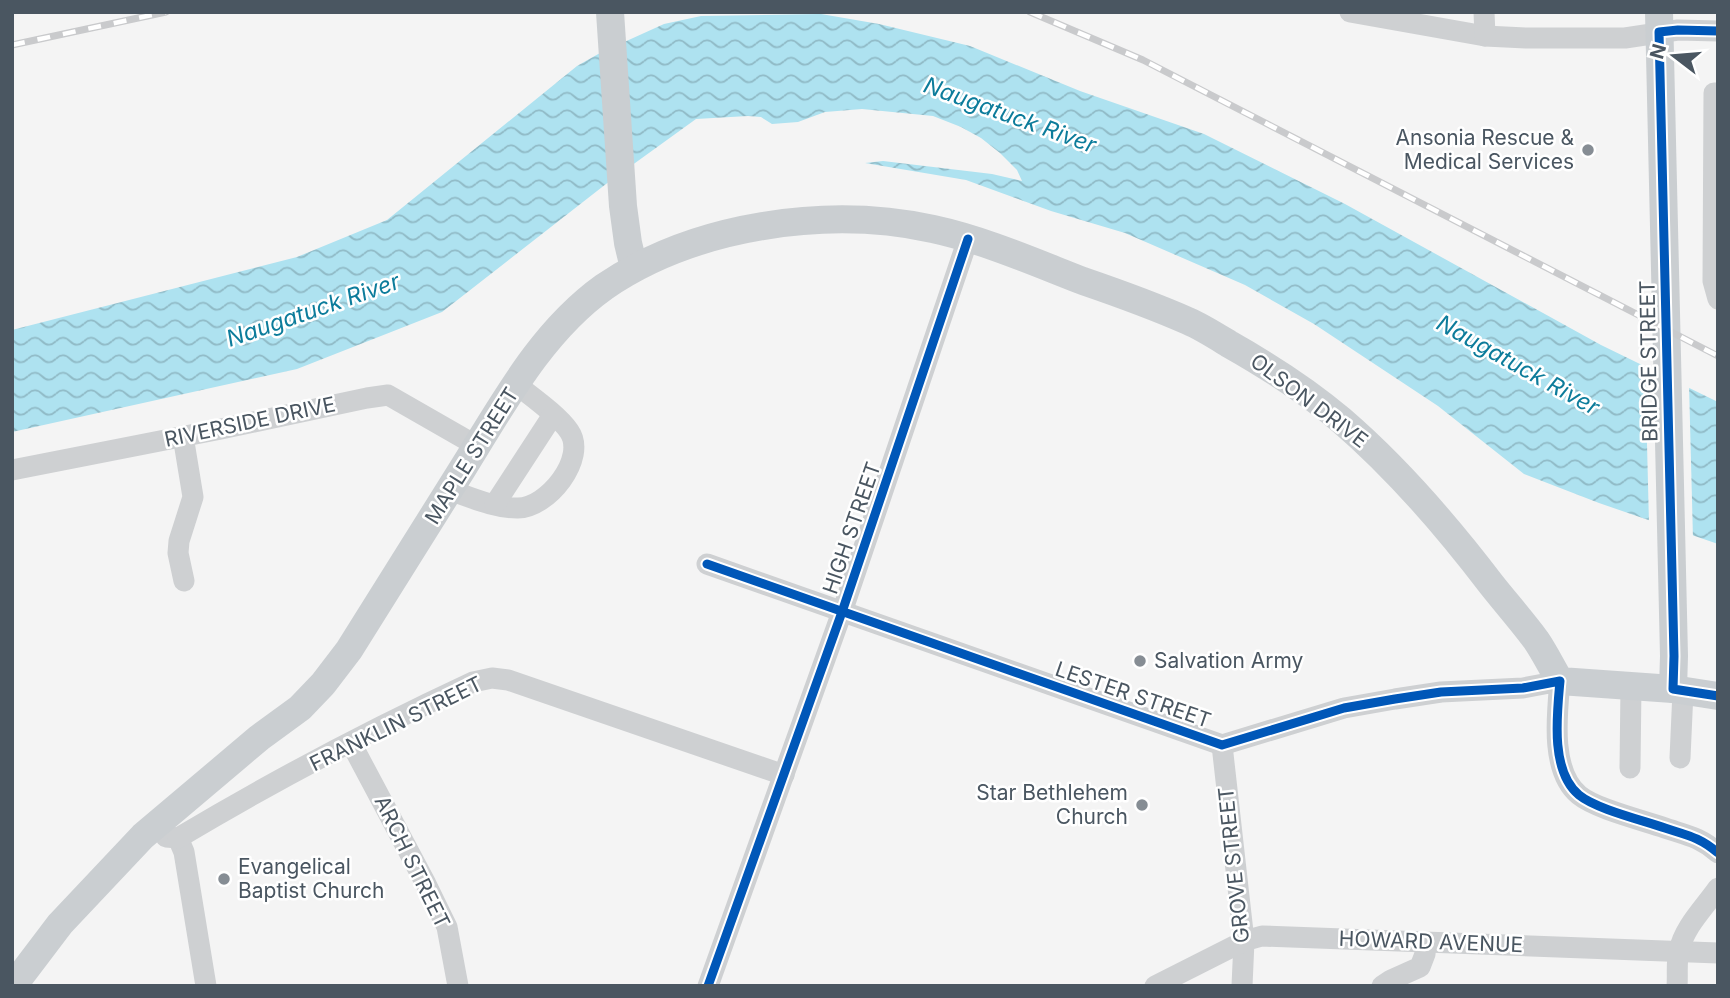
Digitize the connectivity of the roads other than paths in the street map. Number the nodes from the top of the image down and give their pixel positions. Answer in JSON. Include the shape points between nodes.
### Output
{"nodes":[{"id":1,"x":610,"y":12,"type":"edge"},
{"id":2,"x":1350,"y":12,"type":"edge"},
{"id":3,"x":1484,"y":12,"type":"edge"},
{"id":4,"x":1659,"y":22,"type":"edge"},
{"id":5,"x":1718,"y":31,"type":"edge"},
{"id":6,"x":1485,"y":36,"type":"junction"},
{"id":7,"x":1718,"y":93,"type":"edge"},
{"id":8,"x":968,"y":239,"type":"junction"},
{"id":9,"x":634,"y":268,"type":"junction"},
{"id":10,"x":1718,"y":299,"type":"edge"},
{"id":11,"x":517,"y":384,"type":"junction"},
{"id":12,"x":553,"y":415,"type":"junction"},
{"id":13,"x":183,"y":436,"type":"junction"},
{"id":14,"x":477,"y":446,"type":"junction"},
{"id":15,"x":12,"y":470,"type":"edge"},
{"id":16,"x":449,"y":491,"type":"junction"},
{"id":17,"x":495,"y":504,"type":"junction"},
{"id":18,"x":707,"y":565,"type":"dead end"},
{"id":19,"x":184,"y":581,"type":"dead end"},
{"id":20,"x":842,"y":612,"type":"junction"},
{"id":21,"x":1560,"y":681,"type":"junction"},
{"id":22,"x":1631,"y":686,"type":"junction"},
{"id":23,"x":1678,"y":690,"type":"junction"},
{"id":24,"x":1718,"y":696,"type":"edge"},
{"id":25,"x":351,"y":743,"type":"junction"},
{"id":26,"x":1222,"y":745,"type":"junction"},
{"id":27,"x":1680,"y":758,"type":"dead end"},
{"id":28,"x":1630,"y":768,"type":"dead end"},
{"id":29,"x":783,"y":775,"type":"junction"},
{"id":30,"x":143,"y":836,"type":"junction"},
{"id":31,"x":178,"y":838,"type":"junction"},
{"id":32,"x":1718,"y":853,"type":"edge"},
{"id":33,"x":1718,"y":888,"type":"edge"},
{"id":34,"x":1244,"y":941,"type":"junction"},
{"id":35,"x":1426,"y":943,"type":"junction"},
{"id":36,"x":1679,"y":952,"type":"junction"},
{"id":37,"x":1718,"y":953,"type":"edge"},
{"id":38,"x":13,"y":986,"type":"edge"},
{"id":39,"x":206,"y":986,"type":"edge"},
{"id":40,"x":458,"y":986,"type":"edge"},
{"id":41,"x":708,"y":986,"type":"edge"},
{"id":42,"x":1155,"y":986,"type":"edge"},
{"id":43,"x":1242,"y":986,"type":"edge"},
{"id":44,"x":1382,"y":986,"type":"edge"},
{"id":45,"x":1677,"y":986,"type":"edge"}],
"edges":[{"from":1,"to":9,"type":"main road","via":[[623,206]]},
{"from":2,"to":6,"type":"street"},
{"from":3,"to":6,"type":"street"},
{"from":4,"to":5,"type":"street","via":[[1678,30]]},
{"from":4,"to":6,"type":"street","via":[[1625,38]]},
{"from":4,"to":23,"type":"main road","name":"BRIDGE STREET"},
{"from":7,"to":10,"type":"street","via":[[1714,93],[1713,281]]},
{"from":8,"to":9,"type":"main road","via":[[883,222],[806,220],[680,247]]},
{"from":8,"to":20,"type":"street","name":"HIGH STREET"},
{"from":8,"to":21,"type":"main road","name":"OLSON DRIVE","via":[[1191,322],[1249,355],[1338,418],[1384,458],[1460,544],[1535,639]]},
{"from":9,"to":11,"type":"main road","name":"MAPLE STREET","via":[[578,309],[551,336]]},
{"from":11,"to":12,"type":"street"},
{"from":11,"to":14,"type":"main road","name":"MAPLE STREET"},
{"from":12,"to":17,"type":"street"},
{"from":12,"to":17,"type":"street","via":[[570,432],[574,445],[568,470],[556,488],[531,505],[519,509]]},
{"from":13,"to":14,"type":"street","name":"RIVERSIDE DRIVE","via":[[388,395]]},
{"from":13,"to":15,"type":"street","name":"RIVERSIDE DRIVE"},
{"from":13,"to":19,"type":"street","via":[[193,497],[179,541]]},
{"from":14,"to":16,"type":"main road","name":"MAPLE STREET"},
{"from":16,"to":17,"type":"street"},
{"from":16,"to":30,"type":"main road","name":"MAPLE STREET","via":[[323,684]]},
{"from":18,"to":20,"type":"street","name":"LESTER STREET"},
{"from":20,"to":26,"type":"street","name":"LESTER STREET"},
{"from":20,"to":29,"type":"street","name":"HIGH STREET"},
{"from":21,"to":22,"type":"main road"},
{"from":21,"to":26,"type":"street","name":"LESTER STREET","via":[[1523,688],[1441,692],[1344,708]]},
{"from":21,"to":32,"type":"street","via":[[1559,755],[1574,790],[1600,806],[1693,836]]},
{"from":22,"to":23,"type":"main road"},
{"from":22,"to":28,"type":"street"},
{"from":23,"to":24,"type":"main road"},
{"from":23,"to":27,"type":"street"},
{"from":25,"to":29,"type":"street","name":"FRANKLIN STREET","via":[[473,682],[500,678]]},
{"from":25,"to":31,"type":"street","name":"FRANKLIN STREET"},
{"from":25,"to":40,"type":"street","name":"ARCH STREET","via":[[447,927]]},
{"from":26,"to":34,"type":"street","name":"GROVE STREET"},
{"from":29,"to":41,"type":"street","name":"HIGH STREET"},
{"from":30,"to":31,"type":"street"},
{"from":30,"to":38,"type":"main road","via":[[60,924]]},
{"from":31,"to":39,"type":"street"},
{"from":33,"to":36,"type":"street","via":[[1685,935]]},
{"from":34,"to":35,"type":"street","name":"HOWARD AVENUE","via":[[1262,936]]},
{"from":34,"to":42,"type":"street","name":"HOWARD AVENUE"},
{"from":34,"to":43,"type":"street","name":"GROVE STREET"},
{"from":35,"to":36,"type":"street","name":"HOWARD AVENUE"},
{"from":35,"to":44,"type":"street","via":[[1420,967]]},
{"from":36,"to":37,"type":"street","name":"HOWARD AVENUE"},
{"from":36,"to":45,"type":"street"}]}
